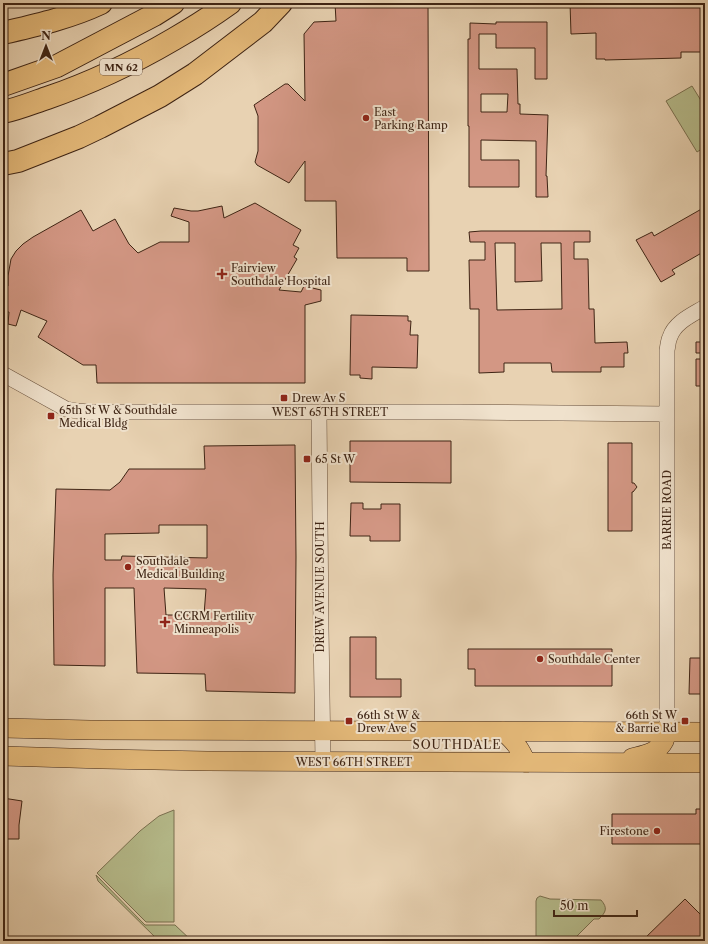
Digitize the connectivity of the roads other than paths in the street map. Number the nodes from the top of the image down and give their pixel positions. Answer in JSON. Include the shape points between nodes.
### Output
{"nodes":[{"id":1,"x":100,"y":3,"type":"edge"},
{"id":2,"x":173,"y":3,"type":"edge"},
{"id":3,"x":230,"y":3,"type":"edge"},
{"id":4,"x":281,"y":3,"type":"edge"},
{"id":5,"x":3,"y":33,"type":"edge"},
{"id":6,"x":3,"y":85,"type":"edge"},
{"id":7,"x":3,"y":112,"type":"edge"},
{"id":8,"x":3,"y":164,"type":"edge"},
{"id":9,"x":705,"y":307,"type":"edge"},
{"id":10,"x":3,"y":374,"type":"edge"},
{"id":11,"x":319,"y":412,"type":"junction"},
{"id":12,"x":667,"y":414,"type":"junction"},
{"id":13,"x":3,"y":728,"type":"edge"},
{"id":14,"x":322,"y":730,"type":"junction"},
{"id":15,"x":503,"y":731,"type":"junction"},
{"id":16,"x":667,"y":732,"type":"junction"},
{"id":17,"x":705,"y":732,"type":"edge"},
{"id":18,"x":3,"y":756,"type":"edge"},
{"id":19,"x":323,"y":761,"type":"junction"},
{"id":20,"x":526,"y":763,"type":"junction"},
{"id":21,"x":615,"y":763,"type":"junction"},
{"id":22,"x":705,"y":763,"type":"edge"}],
"edges":[{"from":1,"to":5,"type":"highway","via":[[41,24]]},
{"from":2,"to":6,"type":"highway","number":"MN 62","via":[[57,66]]},
{"from":3,"to":7,"type":"highway","number":"MN 62","via":[[146,55],[106,75],[62,93]]},
{"from":4,"to":8,"type":"highway","via":[[263,22],[195,74],[160,96],[79,137],[18,161]]},
{"from":9,"to":12,"type":"street","name":"BARRIE ROAD","via":[[684,319],[675,327],[669,338]]},
{"from":10,"to":11,"type":"street","name":"WEST 65TH STREET","via":[[66,409],[77,412]]},
{"from":11,"to":12,"type":"street","name":"WEST 65TH STREET"},
{"from":11,"to":14,"type":"street","name":"DREW AVENUE SOUTH"},
{"from":12,"to":16,"type":"street","name":"BARRIE ROAD"},
{"from":13,"to":14,"type":"main road"},
{"from":14,"to":15,"type":"main road"},
{"from":14,"to":19,"type":"street","name":"DREW AVENUE SOUTH"},
{"from":15,"to":16,"type":"main road"},
{"from":15,"to":20,"type":"main road","via":[[515,742]]},
{"from":16,"to":17,"type":"main road"},
{"from":16,"to":21,"type":"main road","via":[[663,743],[649,754]]},
{"from":18,"to":19,"type":"main road","name":"WEST 66TH STREET","via":[[191,761]]},
{"from":19,"to":20,"type":"main road","name":"WEST 66TH STREET"},
{"from":20,"to":21,"type":"main road","name":"WEST 66TH STREET"},
{"from":21,"to":22,"type":"main road","name":"WEST 66TH STREET"}]}
